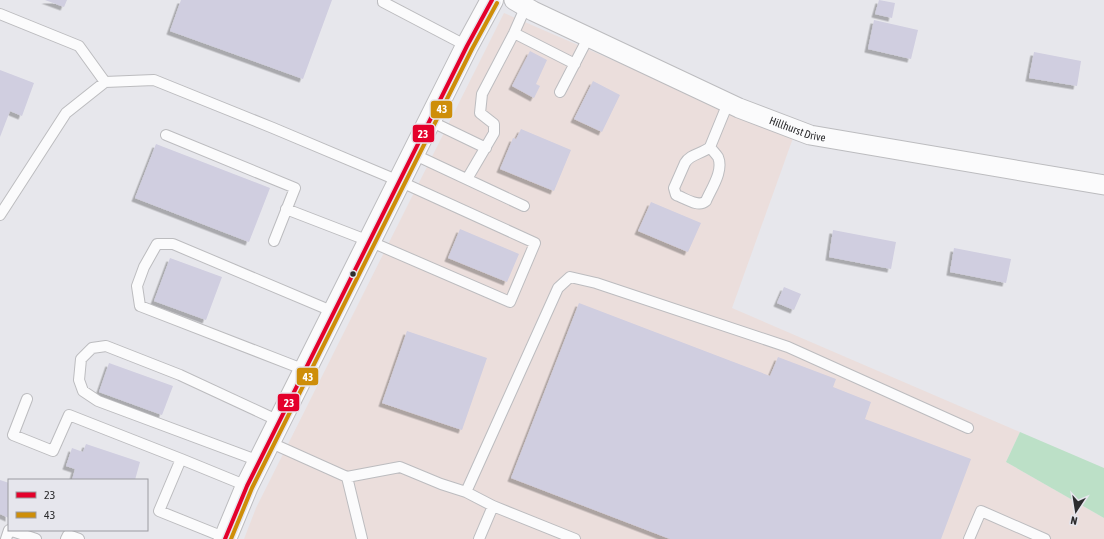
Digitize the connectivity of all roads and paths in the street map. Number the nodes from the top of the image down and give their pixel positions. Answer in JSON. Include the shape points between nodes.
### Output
{"nodes":[{"id":1,"x":383,"y":0,"type":"edge"},
{"id":2,"x":492,"y":0,"type":"edge"},
{"id":3,"x":520,"y":3,"type":"edge"},
{"id":4,"x":0,"y":14,"type":"edge"},
{"id":5,"x":514,"y":33,"type":"junction"},
{"id":6,"x":588,"y":38,"type":"junction"},
{"id":7,"x":467,"y":46,"type":"junction"},
{"id":8,"x":575,"y":64,"type":"junction"},
{"id":9,"x":105,"y":82,"type":"junction"},
{"id":10,"x":560,"y":92,"type":"dead end"},
{"id":11,"x":728,"y":103,"type":"junction"},
{"id":12,"x":430,"y":121,"type":"junction"},
{"id":13,"x":166,"y":135,"type":"dead end"},
{"id":14,"x":710,"y":147,"type":"junction"},
{"id":15,"x":486,"y":148,"type":"junction"},
{"id":16,"x":413,"y":154,"type":"junction"},
{"id":17,"x":467,"y":179,"type":"junction"},
{"id":18,"x":399,"y":182,"type":"junction"},
{"id":19,"x":1104,"y":185,"type":"edge"},
{"id":20,"x":524,"y":206,"type":"dead end"},
{"id":21,"x":286,"y":208,"type":"junction"},
{"id":22,"x":0,"y":215,"type":"edge"},
{"id":23,"x":274,"y":241,"type":"dead end"},
{"id":24,"x":369,"y":241,"type":"junction"},
{"id":25,"x":334,"y":312,"type":"junction"},
{"id":26,"x":305,"y":370,"type":"junction"},
{"id":27,"x":27,"y":399,"type":"dead end"},
{"id":28,"x":280,"y":421,"type":"junction"},
{"id":29,"x":968,"y":428,"type":"dead end"},
{"id":30,"x":264,"y":452,"type":"junction"},
{"id":31,"x":181,"y":459,"type":"junction"},
{"id":32,"x":347,"y":477,"type":"junction"},
{"id":33,"x":247,"y":486,"type":"junction"},
{"id":34,"x":466,"y":492,"type":"junction"},
{"id":35,"x":493,"y":506,"type":"junction"},
{"id":36,"x":12,"y":531,"type":"edge"},
{"id":37,"x":226,"y":538,"type":"edge"},
{"id":38,"x":36,"y":539,"type":"edge"},
{"id":39,"x":66,"y":539,"type":"edge"},
{"id":40,"x":79,"y":539,"type":"edge"},
{"id":41,"x":362,"y":539,"type":"edge"},
{"id":42,"x":479,"y":539,"type":"edge"},
{"id":43,"x":575,"y":539,"type":"edge"},
{"id":44,"x":969,"y":539,"type":"edge"},
{"id":45,"x":1045,"y":539,"type":"edge"}],
"edges":[{"from":1,"to":7,"type":"lane"},
{"from":2,"to":7,"type":"main road"},
{"from":3,"to":5,"type":"lane"},
{"from":3,"to":6,"type":"street","name":"Hillhurst Drive"},
{"from":4,"to":9,"type":"lane","via":[[79,46]]},
{"from":5,"to":8,"type":"lane"},
{"from":5,"to":15,"type":"lane","via":[[482,94],[480,113],[494,124],[494,133]]},
{"from":6,"to":8,"type":"lane"},
{"from":6,"to":11,"type":"street","name":"Hillhurst Drive"},
{"from":7,"to":12,"type":"main road"},
{"from":8,"to":10,"type":"lane"},
{"from":9,"to":18,"type":"lane","via":[[154,80]]},
{"from":9,"to":22,"type":"lane","via":[[66,113]]},
{"from":11,"to":14,"type":"lane"},
{"from":11,"to":19,"type":"street","name":"Hillhurst Drive","via":[[810,135]]},
{"from":12,"to":15,"type":"lane"},
{"from":12,"to":16,"type":"main road"},
{"from":13,"to":21,"type":"lane","via":[[295,188]]},
{"from":14,"to":14,"type":"lane","via":[[687,159],[674,188],[676,195],[699,204],[706,201],[718,176],[719,167],[717,156]]},
{"from":15,"to":17,"type":"lane"},
{"from":16,"to":17,"type":"lane"},
{"from":16,"to":18,"type":"main road"},
{"from":17,"to":20,"type":"lane"},
{"from":18,"to":24,"type":"main road"},
{"from":18,"to":24,"type":"lane","via":[[535,243],[510,302]]},
{"from":21,"to":23,"type":"lane"},
{"from":21,"to":24,"type":"lane"},
{"from":24,"to":25,"type":"main road"},
{"from":25,"to":26,"type":"main road"},
{"from":25,"to":26,"type":"lane","via":[[173,244],[157,244],[144,267],[137,286],[140,306]]},
{"from":26,"to":28,"type":"main road"},
{"from":27,"to":31,"type":"lane","via":[[13,435],[53,451],[68,415]]},
{"from":28,"to":30,"type":"main road"},
{"from":28,"to":30,"type":"lane","via":[[180,375],[106,346],[92,348],[81,359],[79,380],[83,391],[98,401]]},
{"from":29,"to":34,"type":"lane","via":[[788,347],[596,283],[570,277],[558,288]]},
{"from":30,"to":32,"type":"lane"},
{"from":30,"to":33,"type":"main road"},
{"from":31,"to":33,"type":"lane"},
{"from":31,"to":37,"type":"lane","via":[[159,511]]},
{"from":32,"to":34,"type":"lane","via":[[400,467]]},
{"from":32,"to":41,"type":"lane"},
{"from":33,"to":37,"type":"main road"},
{"from":34,"to":35,"type":"lane"},
{"from":35,"to":42,"type":"lane"},
{"from":35,"to":43,"type":"lane"},
{"from":36,"to":38,"type":"lane"},
{"from":39,"to":40,"type":"lane","via":[[68,535]]},
{"from":44,"to":45,"type":"lane","via":[[981,511]]}]}
